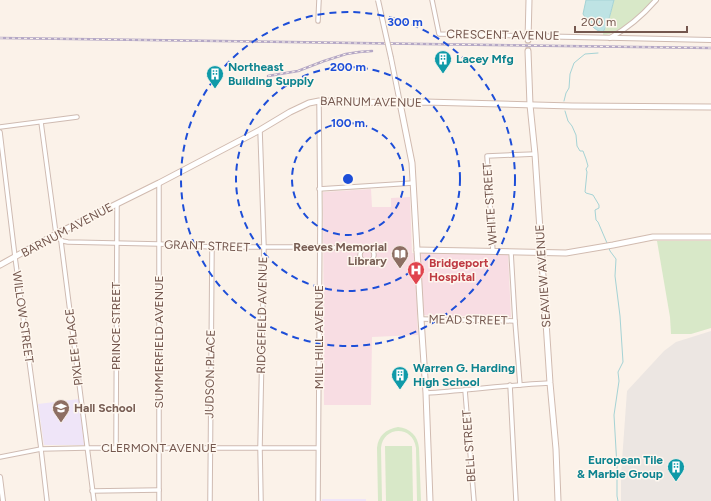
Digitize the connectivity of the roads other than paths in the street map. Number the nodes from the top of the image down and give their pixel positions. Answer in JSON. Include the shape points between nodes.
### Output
{"nodes":[{"id":1,"x":319,"y":0,"type":"edge"},
{"id":2,"x":378,"y":0,"type":"edge"},
{"id":3,"x":432,"y":0,"type":"edge"},
{"id":4,"x":529,"y":0,"type":"edge"},
{"id":5,"x":656,"y":0,"type":"edge"},
{"id":6,"x":318,"y":21,"type":"dead end"},
{"id":7,"x":529,"y":38,"type":"junction"},
{"id":8,"x":610,"y":38,"type":"junction"},
{"id":9,"x":711,"y":40,"type":"edge"},
{"id":10,"x":528,"y":51,"type":"tunnel mouth"},
{"id":11,"x":319,"y":101,"type":"junction"},
{"id":12,"x":400,"y":103,"type":"junction"},
{"id":13,"x":530,"y":105,"type":"junction"},
{"id":14,"x":711,"y":107,"type":"edge"},
{"id":15,"x":77,"y":117,"type":"dead end"},
{"id":16,"x":41,"y":122,"type":"junction"},
{"id":17,"x":0,"y":127,"type":"edge"},
{"id":18,"x":260,"y":130,"type":"junction"},
{"id":19,"x":0,"y":132,"type":"edge"},
{"id":20,"x":535,"y":154,"type":"junction"},
{"id":21,"x":159,"y":183,"type":"junction"},
{"id":22,"x":413,"y":183,"type":"junction"},
{"id":23,"x":319,"y":189,"type":"junction"},
{"id":24,"x":117,"y":204,"type":"junction"},
{"id":25,"x":56,"y":234,"type":"junction"},
{"id":26,"x":711,"y":237,"type":"edge"},
{"id":27,"x":61,"y":241,"type":"junction"},
{"id":28,"x":116,"y":243,"type":"junction"},
{"id":29,"x":159,"y":244,"type":"junction"},
{"id":30,"x":212,"y":247,"type":"junction"},
{"id":31,"x":264,"y":247,"type":"junction"},
{"id":32,"x":319,"y":247,"type":"junction"},
{"id":33,"x":417,"y":250,"type":"junction"},
{"id":34,"x":361,"y":251,"type":"dead end"},
{"id":35,"x":493,"y":252,"type":"junction"},
{"id":36,"x":512,"y":252,"type":"junction"},
{"id":37,"x":542,"y":253,"type":"junction"},
{"id":38,"x":15,"y":257,"type":"junction"},
{"id":39,"x":0,"y":265,"type":"edge"},
{"id":40,"x":421,"y":319,"type":"junction"},
{"id":41,"x":515,"y":320,"type":"junction"},
{"id":42,"x":550,"y":383,"type":"junction"},
{"id":43,"x":510,"y":385,"type":"junction"},
{"id":44,"x":520,"y":385,"type":"junction"},
{"id":45,"x":465,"y":390,"type":"junction"},
{"id":46,"x":426,"y":393,"type":"junction"},
{"id":47,"x":116,"y":447,"type":"junction"},
{"id":48,"x":86,"y":448,"type":"junction"},
{"id":49,"x":158,"y":448,"type":"junction"},
{"id":50,"x":210,"y":448,"type":"junction"},
{"id":51,"x":260,"y":448,"type":"junction"},
{"id":52,"x":318,"y":448,"type":"junction"},
{"id":53,"x":41,"y":449,"type":"junction"},
{"id":54,"x":0,"y":457,"type":"edge"},
{"id":55,"x":0,"y":477,"type":"edge"},
{"id":56,"x":92,"y":490,"type":"junction"},
{"id":57,"x":159,"y":490,"type":"junction"},
{"id":58,"x":3,"y":501,"type":"edge"},
{"id":59,"x":46,"y":501,"type":"edge"},
{"id":60,"x":94,"y":501,"type":"edge"},
{"id":61,"x":159,"y":501,"type":"edge"},
{"id":62,"x":210,"y":501,"type":"edge"},
{"id":63,"x":261,"y":501,"type":"edge"},
{"id":64,"x":318,"y":501,"type":"edge"},
{"id":65,"x":430,"y":501,"type":"edge"},
{"id":66,"x":474,"y":501,"type":"edge"},
{"id":67,"x":516,"y":501,"type":"edge"},
{"id":68,"x":558,"y":501,"type":"edge"}],
"edges":[{"from":1,"to":6,"type":"street"},
{"from":2,"to":12,"type":"street","bridge":true},
{"from":3,"to":7,"type":"street","name":"CRESCENT AVENUE","via":[[439,34]]},
{"from":4,"to":7,"type":"main road"},
{"from":5,"to":8,"type":"street","via":[[640,17]]},
{"from":7,"to":8,"type":"street","name":"CRESCENT AVENUE"},
{"from":8,"to":9,"type":"street","name":"CRESCENT AVENUE"},
{"from":10,"to":13,"type":"main road","name":"SEAVIEW AVENUE"},
{"from":11,"to":12,"type":"main road","name":"BARNUM AVENUE"},
{"from":11,"to":18,"type":"main road","name":"BARNUM AVENUE","via":[[304,105]]},
{"from":11,"to":23,"type":"street","name":"MILL HILL AVENUE"},
{"from":12,"to":13,"type":"main road","name":"BARNUM AVENUE"},
{"from":12,"to":22,"type":"main road","via":[[412,163]]},
{"from":13,"to":14,"type":"main road","name":"BARNUM AVENUE"},
{"from":13,"to":20,"type":"main road","name":"SEAVIEW AVENUE"},
{"from":15,"to":16,"type":"street"},
{"from":16,"to":17,"type":"street"},
{"from":16,"to":25,"type":"street"},
{"from":18,"to":21,"type":"main road","name":"BARNUM AVENUE"},
{"from":18,"to":31,"type":"street","name":"RIDGEFIELD AVENUE"},
{"from":19,"to":38,"type":"street","name":"WILLOW STREET"},
{"from":20,"to":35,"type":"street","name":"WHITE STREET","via":[[487,156]]},
{"from":20,"to":37,"type":"main road","name":"SEAVIEW AVENUE"},
{"from":21,"to":24,"type":"main road","name":"BARNUM AVENUE"},
{"from":21,"to":29,"type":"street","name":"SUMMERFIELD AVENUE"},
{"from":22,"to":23,"type":"street"},
{"from":22,"to":33,"type":"main road"},
{"from":23,"to":32,"type":"street","name":"MILL HILL AVENUE"},
{"from":24,"to":25,"type":"main road","name":"BARNUM AVENUE"},
{"from":24,"to":28,"type":"street","name":"PRINCE STREET"},
{"from":25,"to":27,"type":"street"},
{"from":25,"to":38,"type":"main road","name":"BARNUM AVENUE"},
{"from":26,"to":37,"type":"main road","via":[[653,237],[566,254]]},
{"from":27,"to":28,"type":"street","name":"GRANT STREET"},
{"from":27,"to":48,"type":"street","name":"PIXLEE PLACE"},
{"from":28,"to":29,"type":"street","name":"GRANT STREET"},
{"from":28,"to":47,"type":"street","name":"PRINCE STREET"},
{"from":29,"to":30,"type":"street","name":"GRANT STREET"},
{"from":29,"to":49,"type":"street","name":"SUMMERFIELD AVENUE"},
{"from":30,"to":31,"type":"street","name":"GRANT STREET"},
{"from":30,"to":50,"type":"street","name":"JUDSON PLACE"},
{"from":31,"to":32,"type":"street","name":"GRANT STREET"},
{"from":31,"to":51,"type":"street","name":"RIDGEFIELD AVENUE"},
{"from":32,"to":34,"type":"street","name":"GRANT STREET"},
{"from":32,"to":52,"type":"street","name":"MILL HILL AVENUE"},
{"from":33,"to":35,"type":"main road"},
{"from":33,"to":40,"type":"main road"},
{"from":35,"to":36,"type":"main road"},
{"from":36,"to":37,"type":"main road"},
{"from":36,"to":41,"type":"street"},
{"from":37,"to":42,"type":"main road","name":"SEAVIEW AVENUE"},
{"from":38,"to":39,"type":"main road","name":"BARNUM AVENUE"},
{"from":38,"to":53,"type":"street","name":"WILLOW STREET"},
{"from":40,"to":41,"type":"street","name":"MEAD STREET"},
{"from":40,"to":46,"type":"main road"},
{"from":41,"to":44,"type":"street"},
{"from":42,"to":44,"type":"street"},
{"from":42,"to":68,"type":"main road","name":"SEAVIEW AVENUE"},
{"from":43,"to":44,"type":"street"},
{"from":43,"to":45,"type":"street"},
{"from":43,"to":67,"type":"street"},
{"from":45,"to":46,"type":"street"},
{"from":45,"to":66,"type":"street","name":"BELL STREET"},
{"from":46,"to":65,"type":"main road"},
{"from":47,"to":48,"type":"street","name":"CLERMONT AVENUE"},
{"from":47,"to":49,"type":"street","name":"CLERMONT AVENUE"},
{"from":48,"to":53,"type":"street","name":"CLERMONT AVENUE"},
{"from":48,"to":56,"type":"street","name":"PIXLEE PLACE"},
{"from":49,"to":50,"type":"street","name":"CLERMONT AVENUE"},
{"from":49,"to":57,"type":"street","name":"SUMMERFIELD AVENUE"},
{"from":50,"to":51,"type":"street","name":"CLERMONT AVENUE"},
{"from":50,"to":62,"type":"street","name":"JUDSON PLACE"},
{"from":51,"to":52,"type":"street","name":"CLERMONT AVENUE"},
{"from":51,"to":63,"type":"street","name":"RIDGEFIELD AVENUE"},
{"from":52,"to":64,"type":"street","name":"MILL HILL AVENUE"},
{"from":53,"to":54,"type":"street","name":"CLERMONT AVENUE"},
{"from":53,"to":59,"type":"street","name":"WILLOW STREET"},
{"from":55,"to":58,"type":"street"},
{"from":56,"to":57,"type":"street"},
{"from":56,"to":60,"type":"street","name":"PIXLEE PLACE"},
{"from":57,"to":61,"type":"street","name":"SUMMERFIELD AVENUE"}]}
